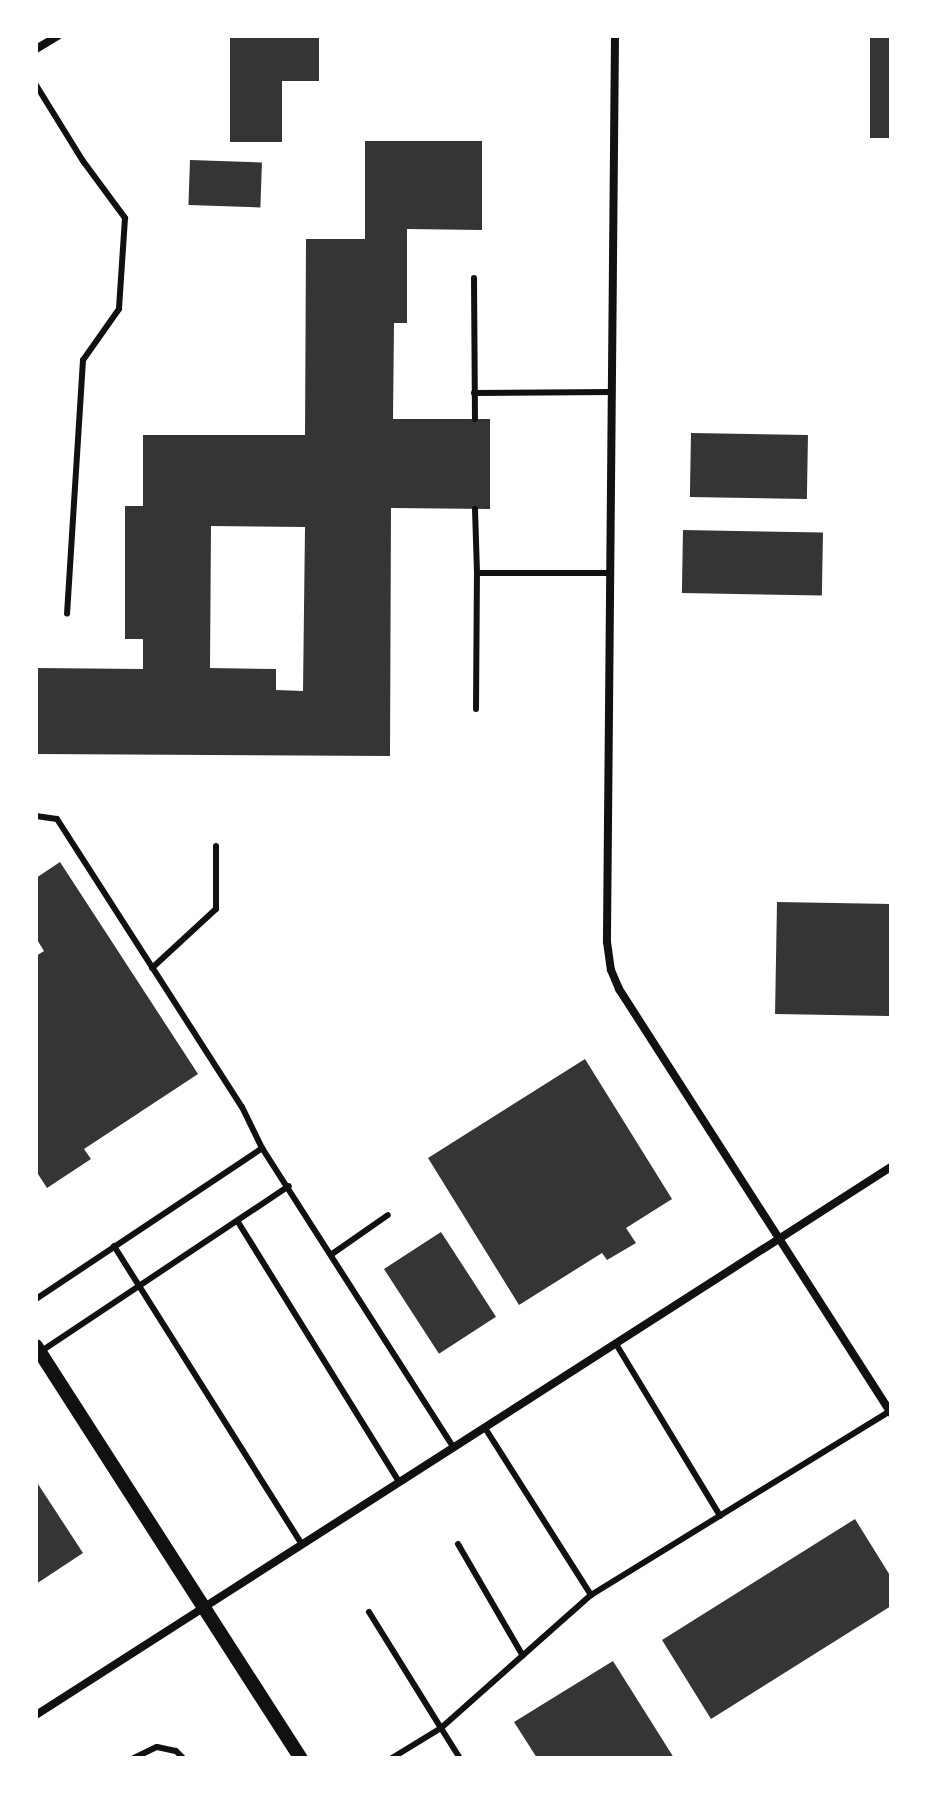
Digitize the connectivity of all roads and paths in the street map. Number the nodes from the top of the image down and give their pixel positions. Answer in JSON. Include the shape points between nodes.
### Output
{"nodes":[{"id":1,"x":58,"y":36,"type":"edge"},
{"id":2,"x":615,"y":36,"type":"edge"},
{"id":3,"x":36,"y":49,"type":"edge"},
{"id":4,"x":36,"y":85,"type":"edge"},
{"id":5,"x":474,"y":278,"type":"dead end"},
{"id":6,"x":611,"y":392,"type":"junction"},
{"id":7,"x":474,"y":393,"type":"junction"},
{"id":8,"x":475,"y":419,"type":"dead end"},
{"id":9,"x":475,"y":509,"type":"dead end"},
{"id":10,"x":477,"y":573,"type":"junction"},
{"id":11,"x":610,"y":573,"type":"junction"},
{"id":12,"x":67,"y":613,"type":"dead end"},
{"id":13,"x":476,"y":709,"type":"dead end"},
{"id":14,"x":36,"y":816,"type":"edge"},
{"id":15,"x":216,"y":846,"type":"dead end"},
{"id":16,"x":152,"y":968,"type":"junction"},
{"id":17,"x":262,"y":1148,"type":"junction"},
{"id":18,"x":891,"y":1167,"type":"edge"},
{"id":19,"x":289,"y":1186,"type":"junction"},
{"id":20,"x":388,"y":1215,"type":"dead end"},
{"id":21,"x":238,"y":1222,"type":"junction"},
{"id":22,"x":779,"y":1240,"type":"junction"},
{"id":23,"x":114,"y":1246,"type":"junction"},
{"id":24,"x":332,"y":1254,"type":"junction"},
{"id":25,"x":140,"y":1285,"type":"junction"},
{"id":26,"x":36,"y":1299,"type":"edge"},
{"id":27,"x":616,"y":1344,"type":"junction"},
{"id":28,"x":38,"y":1349,"type":"edge"},
{"id":29,"x":890,"y":1412,"type":"edge"},
{"id":30,"x":485,"y":1428,"type":"junction"},
{"id":31,"x":454,"y":1448,"type":"junction"},
{"id":32,"x":399,"y":1482,"type":"junction"},
{"id":33,"x":720,"y":1516,"type":"junction"},
{"id":34,"x":302,"y":1544,"type":"junction"},
{"id":35,"x":458,"y":1544,"type":"dead end"},
{"id":36,"x":591,"y":1595,"type":"junction"},
{"id":37,"x":205,"y":1606,"type":"junction"},
{"id":38,"x":369,"y":1612,"type":"dead end"},
{"id":39,"x":523,"y":1656,"type":"junction"},
{"id":40,"x":36,"y":1715,"type":"edge"},
{"id":41,"x":441,"y":1728,"type":"junction"},
{"id":42,"x":134,"y":1758,"type":"edge"},
{"id":43,"x":183,"y":1758,"type":"edge"},
{"id":44,"x":301,"y":1758,"type":"edge"},
{"id":45,"x":392,"y":1758,"type":"edge"},
{"id":46,"x":460,"y":1758,"type":"edge"}],
"edges":[{"from":1,"to":3,"type":"street"},
{"from":2,"to":6,"type":"street"},
{"from":4,"to":12,"type":"lane","via":[[125,218],[119,309],[83,360]]},
{"from":5,"to":7,"type":"lane"},
{"from":6,"to":7,"type":"lane"},
{"from":6,"to":11,"type":"street"},
{"from":7,"to":8,"type":"lane"},
{"from":9,"to":10,"type":"lane"},
{"from":10,"to":11,"type":"lane"},
{"from":10,"to":13,"type":"lane"},
{"from":11,"to":22,"type":"street","via":[[611,970]]},
{"from":14,"to":16,"type":"lane","via":[[57,819]]},
{"from":15,"to":16,"type":"lane","via":[[216,909]]},
{"from":16,"to":17,"type":"lane","via":[[242,1107]]},
{"from":17,"to":19,"type":"lane"},
{"from":17,"to":23,"type":"lane"},
{"from":18,"to":22,"type":"street"},
{"from":19,"to":21,"type":"lane"},
{"from":19,"to":24,"type":"lane"},
{"from":20,"to":24,"type":"lane"},
{"from":21,"to":25,"type":"lane"},
{"from":21,"to":32,"type":"lane"},
{"from":22,"to":27,"type":"street"},
{"from":22,"to":29,"type":"street"},
{"from":23,"to":25,"type":"lane"},
{"from":23,"to":26,"type":"lane"},
{"from":24,"to":31,"type":"lane"},
{"from":25,"to":28,"type":"lane"},
{"from":25,"to":34,"type":"lane"},
{"from":27,"to":30,"type":"street"},
{"from":27,"to":33,"type":"lane"},
{"from":28,"to":37,"type":"street"},
{"from":29,"to":33,"type":"lane"},
{"from":30,"to":31,"type":"street"},
{"from":30,"to":36,"type":"lane"},
{"from":31,"to":32,"type":"street"},
{"from":32,"to":34,"type":"street"},
{"from":33,"to":36,"type":"lane"},
{"from":34,"to":37,"type":"street"},
{"from":35,"to":39,"type":"lane"},
{"from":36,"to":39,"type":"lane"},
{"from":37,"to":40,"type":"street"},
{"from":37,"to":44,"type":"street"},
{"from":38,"to":41,"type":"lane"},
{"from":39,"to":41,"type":"lane"},
{"from":41,"to":45,"type":"lane"},
{"from":41,"to":46,"type":"lane"},
{"from":42,"to":43,"type":"lane","via":[[157,1747]]}]}
